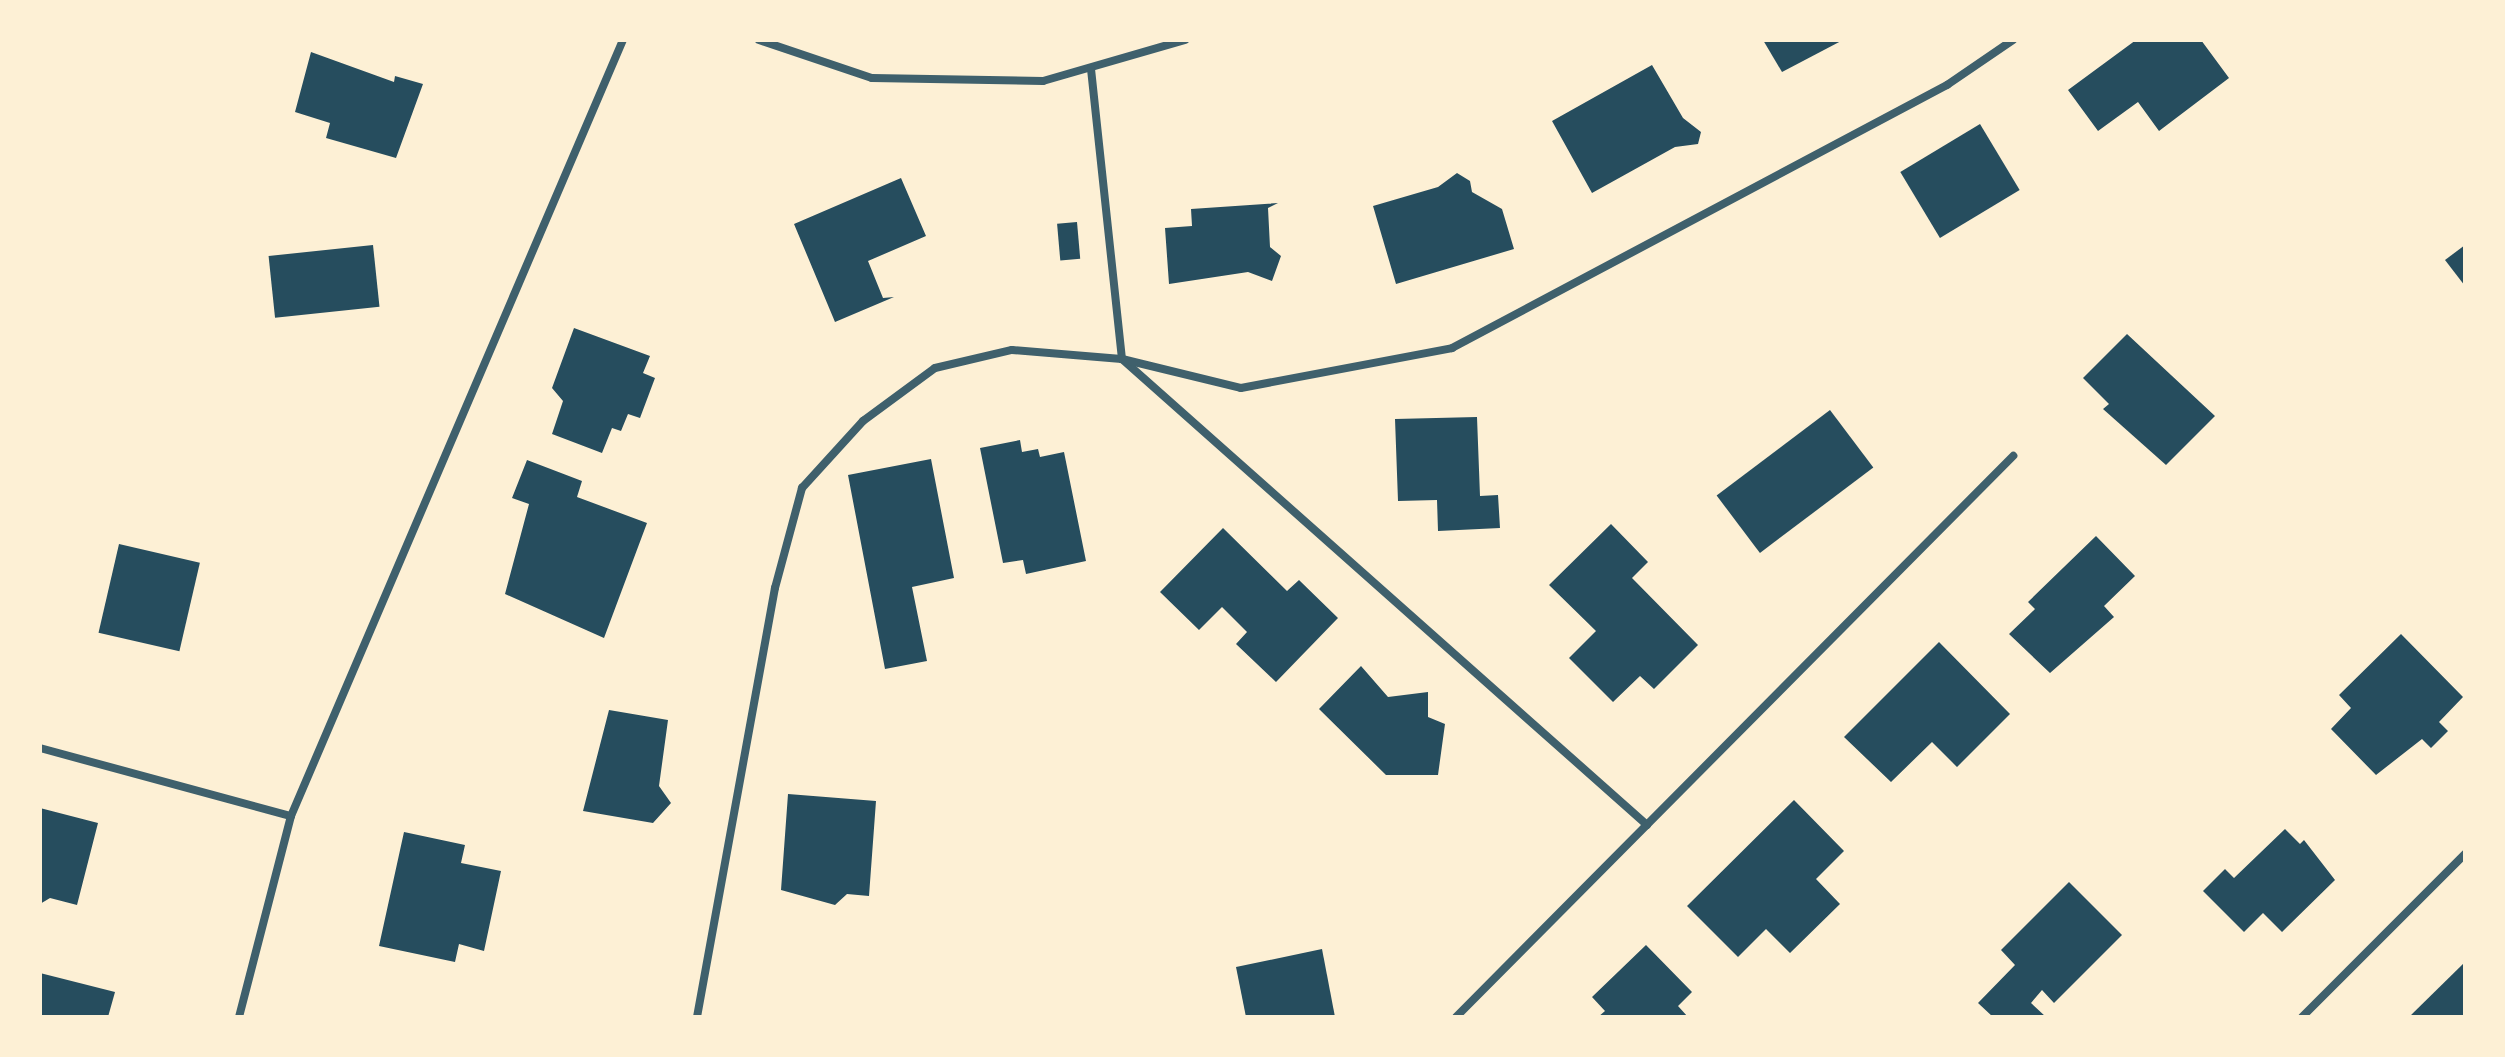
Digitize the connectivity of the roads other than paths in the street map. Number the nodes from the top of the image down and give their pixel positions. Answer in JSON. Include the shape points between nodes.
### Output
{"nodes":[{"id":1,"x":623,"y":40,"type":"edge"},
{"id":2,"x":759,"y":40,"type":"edge"},
{"id":3,"x":1185,"y":40,"type":"edge"},
{"id":4,"x":2013,"y":40,"type":"edge"},
{"id":5,"x":1091,"y":69,"type":"junction"},
{"id":6,"x":1122,"y":359,"type":"junction"},
{"id":7,"x":2013,"y":456,"type":"dead end"},
{"id":8,"x":40,"y":748,"type":"edge"},
{"id":9,"x":291,"y":816,"type":"junction"},
{"id":10,"x":1647,"y":825,"type":"junction"},
{"id":11,"x":2465,"y":854,"type":"edge"},
{"id":12,"x":239,"y":1017,"type":"edge"},
{"id":13,"x":697,"y":1017,"type":"edge"},
{"id":14,"x":1456,"y":1017,"type":"edge"},
{"id":15,"x":2302,"y":1017,"type":"edge"}],
"edges":[{"from":1,"to":9,"type":"street"},
{"from":2,"to":5,"type":"street","via":[[872,78],[1043,81]]},
{"from":3,"to":5,"type":"street"},
{"from":4,"to":6,"type":"street","via":[[1947,85],[1452,348],[1241,388]]},
{"from":5,"to":6,"type":"street"},
{"from":6,"to":10,"type":"street"},
{"from":6,"to":13,"type":"street","via":[[1012,350],[935,368],[863,421],[802,488],[775,588]]},
{"from":7,"to":10,"type":"street"},
{"from":8,"to":9,"type":"street"},
{"from":9,"to":12,"type":"street"},
{"from":10,"to":14,"type":"street"},
{"from":11,"to":15,"type":"street"}]}
